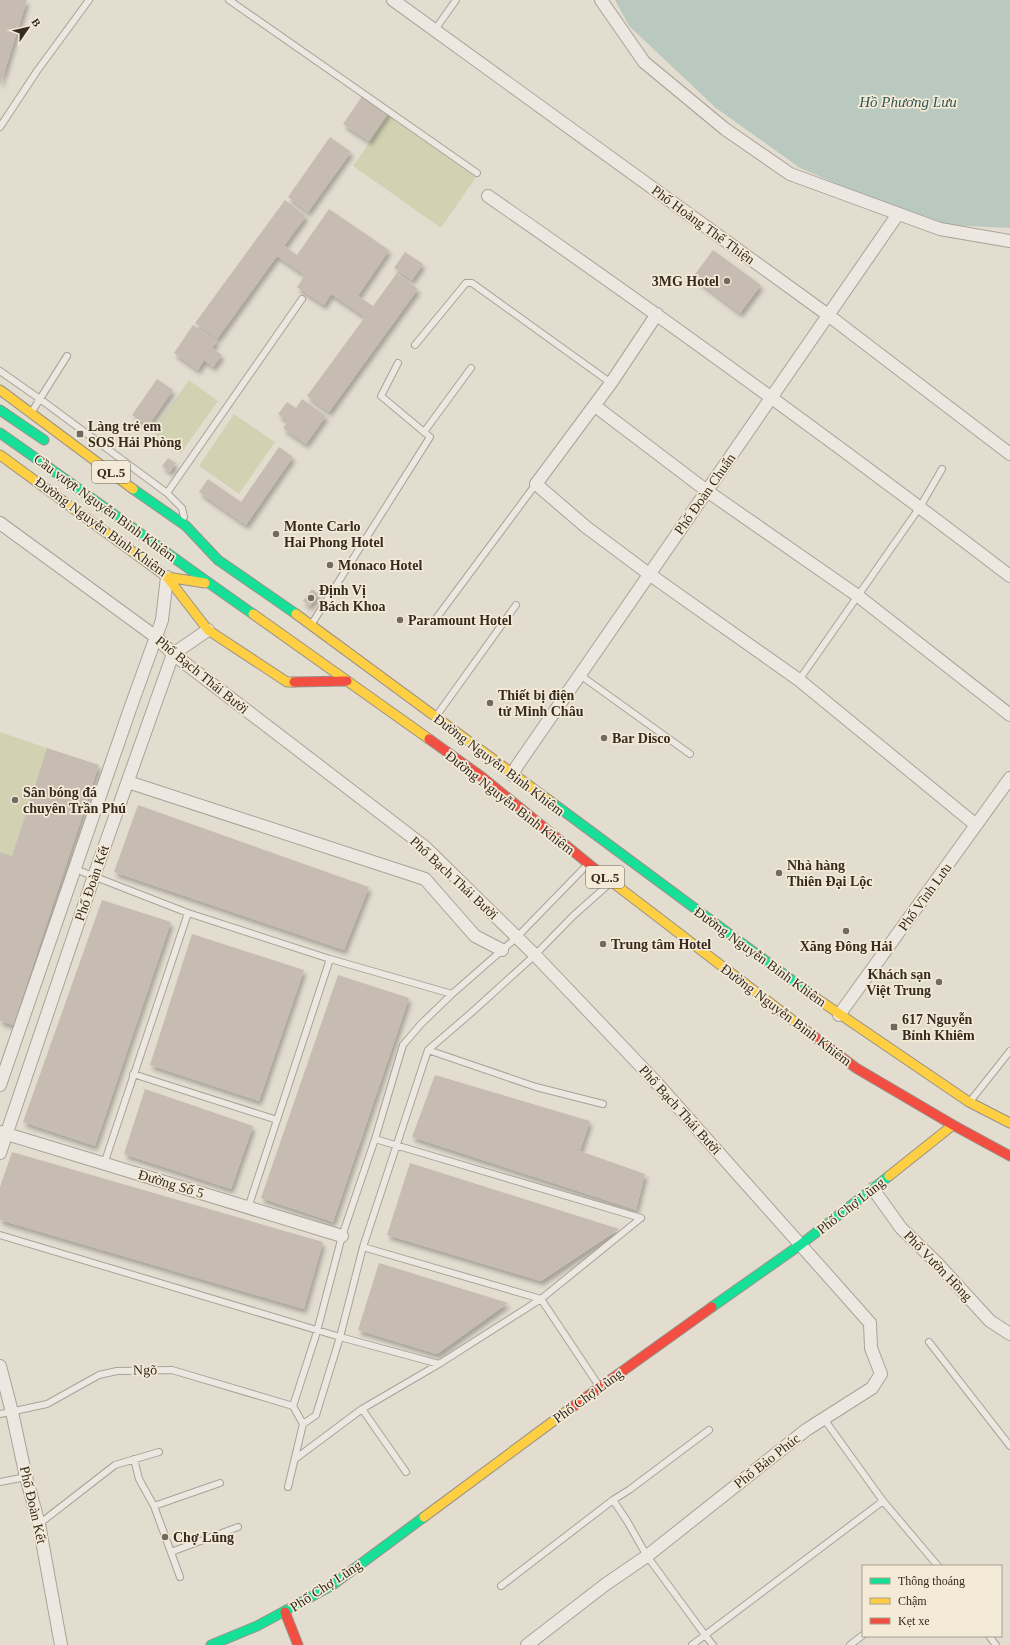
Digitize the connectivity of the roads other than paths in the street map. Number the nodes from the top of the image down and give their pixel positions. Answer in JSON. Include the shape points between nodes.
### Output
{"nodes":[{"id":1,"x":89,"y":0,"type":"edge"},
{"id":2,"x":229,"y":0,"type":"edge"},
{"id":3,"x":393,"y":0,"type":"edge"},
{"id":4,"x":456,"y":0,"type":"edge"},
{"id":5,"x":601,"y":0,"type":"edge"},
{"id":6,"x":434,"y":31,"type":"junction"},
{"id":7,"x":0,"y":127,"type":"edge"},
{"id":8,"x":477,"y":173,"type":"dead end"},
{"id":9,"x":488,"y":196,"type":"dead end"},
{"id":10,"x":898,"y":214,"type":"junction"},
{"id":11,"x":1010,"y":241,"type":"edge"},
{"id":12,"x":302,"y":299,"type":"dead end"},
{"id":13,"x":657,"y":314,"type":"junction"},
{"id":14,"x":828,"y":315,"type":"junction"},
{"id":15,"x":415,"y":345,"type":"dead end"},
{"id":16,"x":67,"y":356,"type":"dead end"},
{"id":17,"x":398,"y":364,"type":"dead end"},
{"id":18,"x":471,"y":368,"type":"dead end"},
{"id":19,"x":0,"y":371,"type":"edge"},
{"id":20,"x":611,"y":383,"type":"junction"},
{"id":21,"x":0,"y":390,"type":"edge"},
{"id":22,"x":771,"y":398,"type":"junction"},
{"id":23,"x":40,"y":399,"type":"junction"},
{"id":24,"x":595,"y":406,"type":"junction"},
{"id":25,"x":0,"y":410,"type":"edge"},
{"id":26,"x":31,"y":413,"type":"junction"},
{"id":27,"x":424,"y":432,"type":"junction"},
{"id":28,"x":0,"y":433,"type":"edge"},
{"id":29,"x":51,"y":445,"type":"dead end"},
{"id":30,"x":1010,"y":454,"type":"edge"},
{"id":31,"x":0,"y":455,"type":"edge"},
{"id":32,"x":942,"y":469,"type":"dead end"},
{"id":33,"x":536,"y":484,"type":"junction"},
{"id":34,"x":707,"y":491,"type":"junction"},
{"id":35,"x":167,"y":493,"type":"junction"},
{"id":36,"x":920,"y":507,"type":"junction"},
{"id":37,"x":0,"y":523,"type":"edge"},
{"id":38,"x":186,"y":526,"type":"junction"},
{"id":39,"x":186,"y":540,"type":"dead end"},
{"id":40,"x":218,"y":560,"type":"junction"},
{"id":41,"x":649,"y":574,"type":"junction"},
{"id":42,"x":1010,"y":576,"type":"edge"},
{"id":43,"x":166,"y":577,"type":"junction"},
{"id":44,"x":208,"y":584,"type":"junction"},
{"id":45,"x":858,"y":596,"type":"junction"},
{"id":46,"x":516,"y":605,"type":"dead end"},
{"id":47,"x":435,"y":620,"type":"dead end"},
{"id":48,"x":311,"y":625,"type":"junction"},
{"id":49,"x":208,"y":630,"type":"junction"},
{"id":50,"x":156,"y":637,"type":"junction"},
{"id":51,"x":173,"y":654,"type":"junction"},
{"id":52,"x":580,"y":675,"type":"junction"},
{"id":53,"x":799,"y":680,"type":"junction"},
{"id":54,"x":347,"y":681,"type":"junction"},
{"id":55,"x":1010,"y":715,"type":"edge"},
{"id":56,"x":435,"y":718,"type":"junction"},
{"id":57,"x":690,"y":754,"type":"dead end"},
{"id":58,"x":512,"y":775,"type":"junction"},
{"id":59,"x":1010,"y":778,"type":"edge"},
{"id":60,"x":128,"y":782,"type":"junction"},
{"id":61,"x":976,"y":825,"type":"junction"},
{"id":62,"x":588,"y":864,"type":"junction"},
{"id":63,"x":75,"y":869,"type":"junction"},
{"id":64,"x":94,"y":876,"type":"junction"},
{"id":65,"x":611,"y":882,"type":"junction"},
{"id":66,"x":188,"y":913,"type":"junction"},
{"id":67,"x":517,"y":937,"type":"junction"},
{"id":68,"x":502,"y":950,"type":"junction"},
{"id":69,"x":535,"y":955,"type":"junction"},
{"id":70,"x":330,"y":959,"type":"junction"},
{"id":71,"x":452,"y":994,"type":"junction"},
{"id":72,"x":839,"y":1015,"type":"junction"},
{"id":73,"x":428,"y":1050,"type":"junction"},
{"id":74,"x":1010,"y":1051,"type":"edge"},
{"id":75,"x":133,"y":1074,"type":"junction"},
{"id":76,"x":0,"y":1085,"type":"edge"},
{"id":77,"x":969,"y":1102,"type":"junction"},
{"id":78,"x":603,"y":1104,"type":"dead end"},
{"id":79,"x":277,"y":1120,"type":"junction"},
{"id":80,"x":1010,"y":1123,"type":"edge"},
{"id":81,"x":953,"y":1125,"type":"junction"},
{"id":82,"x":3,"y":1133,"type":"edge"},
{"id":83,"x":375,"y":1139,"type":"junction"},
{"id":84,"x":396,"y":1145,"type":"junction"},
{"id":85,"x":0,"y":1153,"type":"edge"},
{"id":86,"x":1010,"y":1156,"type":"edge"},
{"id":87,"x":104,"y":1164,"type":"junction"},
{"id":88,"x":873,"y":1189,"type":"junction"},
{"id":89,"x":248,"y":1208,"type":"junction"},
{"id":90,"x":0,"y":1235,"type":"edge"},
{"id":91,"x":342,"y":1236,"type":"junction"},
{"id":92,"x":800,"y":1245,"type":"junction"},
{"id":93,"x":363,"y":1247,"type":"junction"},
{"id":94,"x":542,"y":1299,"type":"junction"},
{"id":95,"x":317,"y":1330,"type":"junction"},
{"id":96,"x":1010,"y":1334,"type":"edge"},
{"id":97,"x":340,"y":1337,"type":"junction"},
{"id":98,"x":929,"y":1342,"type":"dead end"},
{"id":99,"x":439,"y":1364,"type":"junction"},
{"id":100,"x":0,"y":1366,"type":"edge"},
{"id":101,"x":600,"y":1387,"type":"junction"},
{"id":102,"x":293,"y":1406,"type":"junction"},
{"id":103,"x":362,"y":1409,"type":"junction"},
{"id":104,"x":12,"y":1412,"type":"junction"},
{"id":105,"x":0,"y":1414,"type":"edge"},
{"id":106,"x":824,"y":1419,"type":"junction"},
{"id":107,"x":303,"y":1424,"type":"junction"},
{"id":108,"x":709,"y":1430,"type":"dead end"},
{"id":109,"x":1010,"y":1446,"type":"edge"},
{"id":110,"x":160,"y":1452,"type":"dead end"},
{"id":111,"x":134,"y":1459,"type":"junction"},
{"id":112,"x":295,"y":1459,"type":"junction"},
{"id":113,"x":406,"y":1472,"type":"dead end"},
{"id":114,"x":26,"y":1478,"type":"junction"},
{"id":115,"x":0,"y":1482,"type":"edge"},
{"id":116,"x":220,"y":1483,"type":"dead end"},
{"id":117,"x":288,"y":1487,"type":"dead end"},
{"id":118,"x":613,"y":1500,"type":"junction"},
{"id":119,"x":882,"y":1501,"type":"junction"},
{"id":120,"x":154,"y":1506,"type":"junction"},
{"id":121,"x":39,"y":1524,"type":"junction"},
{"id":122,"x":238,"y":1527,"type":"dead end"},
{"id":123,"x":171,"y":1552,"type":"junction"},
{"id":124,"x":647,"y":1556,"type":"junction"},
{"id":125,"x":937,"y":1565,"type":"edge"},
{"id":126,"x":180,"y":1577,"type":"dead end"},
{"id":127,"x":501,"y":1586,"type":"dead end"},
{"id":128,"x":285,"y":1612,"type":"junction"},
{"id":129,"x":705,"y":1635,"type":"junction"},
{"id":130,"x":862,"y":1636,"type":"edge"},
{"id":131,"x":990,"y":1637,"type":"edge"},
{"id":132,"x":61,"y":1645,"type":"edge"},
{"id":133,"x":210,"y":1645,"type":"edge"},
{"id":134,"x":298,"y":1645,"type":"edge"},
{"id":135,"x":527,"y":1645,"type":"edge"},
{"id":136,"x":692,"y":1645,"type":"edge"},
{"id":137,"x":713,"y":1645,"type":"edge"},
{"id":138,"x":850,"y":1645,"type":"edge"},
{"id":139,"x":996,"y":1645,"type":"edge"}],
"edges":[{"from":1,"to":7,"type":"lane"},
{"from":2,"to":8,"type":"lane"},
{"from":3,"to":6,"type":"street","name":"Phố Hoàng Thế Thiện"},
{"from":4,"to":6,"type":"lane"},
{"from":5,"to":10,"type":"street","via":[[644,62],[725,129],[790,174]]},
{"from":6,"to":14,"type":"street","name":"Phố Hoàng Thế Thiện"},
{"from":9,"to":13,"type":"street"},
{"from":10,"to":11,"type":"street","via":[[940,229]]},
{"from":10,"to":14,"type":"street","name":"Phố Đoàn Chuẩn"},
{"from":12,"to":35,"type":"lane"},
{"from":13,"to":20,"type":"street"},
{"from":13,"to":22,"type":"street"},
{"from":14,"to":22,"type":"street","name":"Phố Đoàn Chuẩn"},
{"from":14,"to":30,"type":"street","name":"Phố Hoàng Thế Thiện"},
{"from":15,"to":20,"type":"lane","via":[[466,283],[472,283]]},
{"from":16,"to":23,"type":"lane"},
{"from":17,"to":27,"type":"lane","via":[[381,396]]},
{"from":18,"to":27,"type":"lane"},
{"from":19,"to":23,"type":"lane"},
{"from":20,"to":24,"type":"street"},
{"from":21,"to":26,"type":"main road","name":"Đường Nguyễn Bỉnh Khiêm","number":"QL.5"},
{"from":22,"to":34,"type":"street","name":"Phố Đoàn Chuẩn"},
{"from":22,"to":36,"type":"street"},
{"from":23,"to":26,"type":"lane"},
{"from":23,"to":35,"type":"lane"},
{"from":24,"to":33,"type":"street"},
{"from":24,"to":34,"type":"street"},
{"from":25,"to":29,"type":"main road","name":"Cầu vượt Nguyễn Bỉnh Khiêm"},
{"from":26,"to":38,"type":"main road","name":"Đường Nguyễn Bỉnh Khiêm","number":"QL.5"},
{"from":27,"to":48,"type":"lane","via":[[430,437]]},
{"from":28,"to":44,"type":"main road","name":"Cầu vượt Nguyễn Bỉnh Khiêm","number":"QL.5"},
{"from":31,"to":43,"type":"main road","name":"Đường Nguyễn Bỉnh Khiêm","number":"QL.5"},
{"from":32,"to":36,"type":"lane"},
{"from":33,"to":41,"type":"street","via":[[586,527]]},
{"from":33,"to":47,"type":"lane"},
{"from":34,"to":41,"type":"street","name":"Phố Đoàn Chuẩn"},
{"from":34,"to":45,"type":"street"},
{"from":35,"to":38,"type":"lane","via":[[182,508]]},
{"from":36,"to":42,"type":"street"},
{"from":36,"to":45,"type":"lane"},
{"from":37,"to":50,"type":"street","name":"Phố Bạch Thái Bưởi"},
{"from":38,"to":40,"type":"main road","name":"Đường Nguyễn Bỉnh Khiêm","number":"QL.5"},
{"from":39,"to":40,"type":"main road","name":"Cầu vượt Nguyễn Bỉnh Khiêm","number":"QL.5"},
{"from":40,"to":48,"type":"main road","name":"Đường Nguyễn Bỉnh Khiêm","number":"QL.5"},
{"from":41,"to":52,"type":"street","name":"Phố Đoàn Chuẩn"},
{"from":41,"to":53,"type":"street"},
{"from":43,"to":44,"type":"main road","name":"Đường Nguyễn Bỉnh Khiêm","number":"QL.5"},
{"from":43,"to":49,"type":"main road"},
{"from":43,"to":50,"type":"street","name":"Phố Đoàn Kết","via":[[162,620]]},
{"from":44,"to":54,"type":"main road","name":"Đường Nguyễn Bình Khiêm","number":"QL.5"},
{"from":45,"to":53,"type":"lane"},
{"from":45,"to":55,"type":"street"},
{"from":46,"to":56,"type":"lane"},
{"from":48,"to":56,"type":"main road","name":"Đường Nguyễn Bỉnh Khiêm","number":"QL.5"},
{"from":49,"to":51,"type":"street"},
{"from":49,"to":54,"type":"main road","via":[[287,682]]},
{"from":50,"to":51,"type":"street","name":"Phố Bạch Thái Bưởi"},
{"from":50,"to":63,"type":"street","name":"Phố Đoàn Kết"},
{"from":51,"to":60,"type":"street","name":"Phố Đoàn Kết"},
{"from":51,"to":67,"type":"street","name":"Phố Bạch Thái Bưởi","via":[[425,847]]},
{"from":52,"to":57,"type":"lane"},
{"from":52,"to":58,"type":"street","name":"Phố Đoàn Chuẩn"},
{"from":53,"to":61,"type":"street"},
{"from":54,"to":62,"type":"main road","name":"Đường Nguyễn Bình Khiêm","number":"QL.5","via":[[482,777]]},
{"from":56,"to":58,"type":"main road","name":"Đường Nguyễn Bỉnh Khiêm","number":"QL.5"},
{"from":58,"to":72,"type":"main road","name":"Đường Nguyễn Bỉnh Khiêm","number":"QL.5"},
{"from":59,"to":61,"type":"street","name":"Phố Vĩnh Lưu"},
{"from":60,"to":64,"type":"street","name":"Phố Đoàn Kết"},
{"from":60,"to":68,"type":"street","via":[[425,879],[475,936]]},
{"from":61,"to":72,"type":"street","name":"Phố Vĩnh Lưu"},
{"from":62,"to":65,"type":"main road","name":"Đường Nguyễn Bình Khiêm","number":"QL.5"},
{"from":62,"to":67,"type":"lane"},
{"from":63,"to":64,"type":"lane"},
{"from":63,"to":76,"type":"street","name":"Phố Đoàn Kết"},
{"from":64,"to":66,"type":"lane"},
{"from":64,"to":82,"type":"street","name":"Phố Đoàn Kết"},
{"from":65,"to":69,"type":"lane"},
{"from":65,"to":81,"type":"main road","name":"Đường Nguyễn Bình Khiêm","number":"QL.5","via":[[856,1068]]},
{"from":66,"to":70,"type":"lane"},
{"from":66,"to":75,"type":"lane"},
{"from":67,"to":68,"type":"lane"},
{"from":67,"to":69,"type":"street","name":"Phố Bạch Thái Bưởi"},
{"from":68,"to":71,"type":"lane"},
{"from":69,"to":73,"type":"lane"},
{"from":69,"to":92,"type":"street","name":"Phố Bạch Thái Bưởi","via":[[654,1080]]},
{"from":70,"to":71,"type":"lane"},
{"from":70,"to":79,"type":"lane"},
{"from":71,"to":83,"type":"lane","via":[[403,1045]]},
{"from":72,"to":77,"type":"main road","name":"Đường Nguyễn Bỉnh Khiêm","number":"QL.5"},
{"from":73,"to":78,"type":"lane","via":[[536,1087]]},
{"from":73,"to":84,"type":"lane"},
{"from":74,"to":77,"type":"lane"},
{"from":75,"to":79,"type":"lane"},
{"from":75,"to":87,"type":"lane"},
{"from":77,"to":80,"type":"main road","name":"Đường Nguyễn Bỉnh Khiêm","number":"QL.5"},
{"from":79,"to":89,"type":"lane"},
{"from":81,"to":86,"type":"main road","name":"Đường Nguyễn Bình Khiêm","number":"QL.5"},
{"from":81,"to":88,"type":"main road","name":"Phố Chợ Lũng"},
{"from":82,"to":85,"type":"street","name":"Phố Đoàn Kết"},
{"from":82,"to":87,"type":"street","name":"Đường Số 5"},
{"from":83,"to":84,"type":"lane"},
{"from":83,"to":91,"type":"lane"},
{"from":84,"to":93,"type":"lane"},
{"from":84,"to":94,"type":"lane","via":[[641,1218]]},
{"from":87,"to":89,"type":"street","name":"Đường Số 5"},
{"from":88,"to":92,"type":"main road","name":"Phố Chợ Lũng"},
{"from":88,"to":96,"type":"street","name":"Phố Vườn Hồng","via":[[901,1228],[990,1321]]},
{"from":89,"to":91,"type":"street","name":"Đường Số 5"},
{"from":90,"to":95,"type":"lane"},
{"from":91,"to":95,"type":"lane"},
{"from":92,"to":101,"type":"main road","name":"Phố Chợ Lũng"},
{"from":92,"to":106,"type":"street","name":"Phố Bảo Phúc","via":[[870,1323],[871,1348],[881,1374],[872,1388]]},
{"from":93,"to":94,"type":"lane"},
{"from":93,"to":97,"type":"lane"},
{"from":94,"to":99,"type":"lane"},
{"from":94,"to":101,"type":"lane"},
{"from":95,"to":97,"type":"lane"},
{"from":95,"to":102,"type":"lane"},
{"from":97,"to":99,"type":"lane"},
{"from":97,"to":107,"type":"lane","via":[[316,1415]]},
{"from":98,"to":109,"type":"lane"},
{"from":99,"to":103,"type":"lane"},
{"from":100,"to":104,"type":"street","name":"Phố Đoàn Kết"},
{"from":101,"to":128,"type":"main road","name":"Phố Chợ Lũng","via":[[331,1586]]},
{"from":102,"to":104,"type":"lane","name":"Ngõ","via":[[172,1370],[117,1371],[99,1375],[47,1404]]},
{"from":102,"to":107,"type":"lane"},
{"from":103,"to":112,"type":"lane"},
{"from":103,"to":113,"type":"lane"},
{"from":104,"to":105,"type":"lane","name":"Ngõ"},
{"from":104,"to":114,"type":"street","name":"Phố Đoàn Kết"},
{"from":106,"to":119,"type":"lane"},
{"from":106,"to":124,"type":"street","name":"Phố Bảo Phúc","via":[[806,1430]]},
{"from":107,"to":112,"type":"lane"},
{"from":108,"to":118,"type":"lane"},
{"from":110,"to":111,"type":"lane"},
{"from":111,"to":120,"type":"lane","via":[[139,1479]]},
{"from":111,"to":121,"type":"lane","via":[[114,1465]]},
{"from":112,"to":117,"type":"lane"},
{"from":114,"to":115,"type":"lane"},
{"from":114,"to":121,"type":"street","name":"Phố Đoàn Kết"},
{"from":116,"to":120,"type":"lane"},
{"from":118,"to":124,"type":"lane"},
{"from":118,"to":127,"type":"lane"},
{"from":119,"to":125,"type":"lane"},
{"from":119,"to":129,"type":"lane"},
{"from":120,"to":123,"type":"lane"},
{"from":121,"to":132,"type":"street","name":"Phố Đoàn Kết"},
{"from":122,"to":123,"type":"lane"},
{"from":123,"to":126,"type":"lane"},
{"from":124,"to":129,"type":"lane"},
{"from":124,"to":135,"type":"street","name":"Phố Bảo Phúc"},
{"from":128,"to":133,"type":"main road","name":"Phố Chợ Lũng","via":[[230,1639]]},
{"from":128,"to":134,"type":"main road"},
{"from":129,"to":136,"type":"lane"},
{"from":129,"to":137,"type":"lane"},
{"from":130,"to":138,"type":"lane"},
{"from":131,"to":139,"type":"lane"}]}
